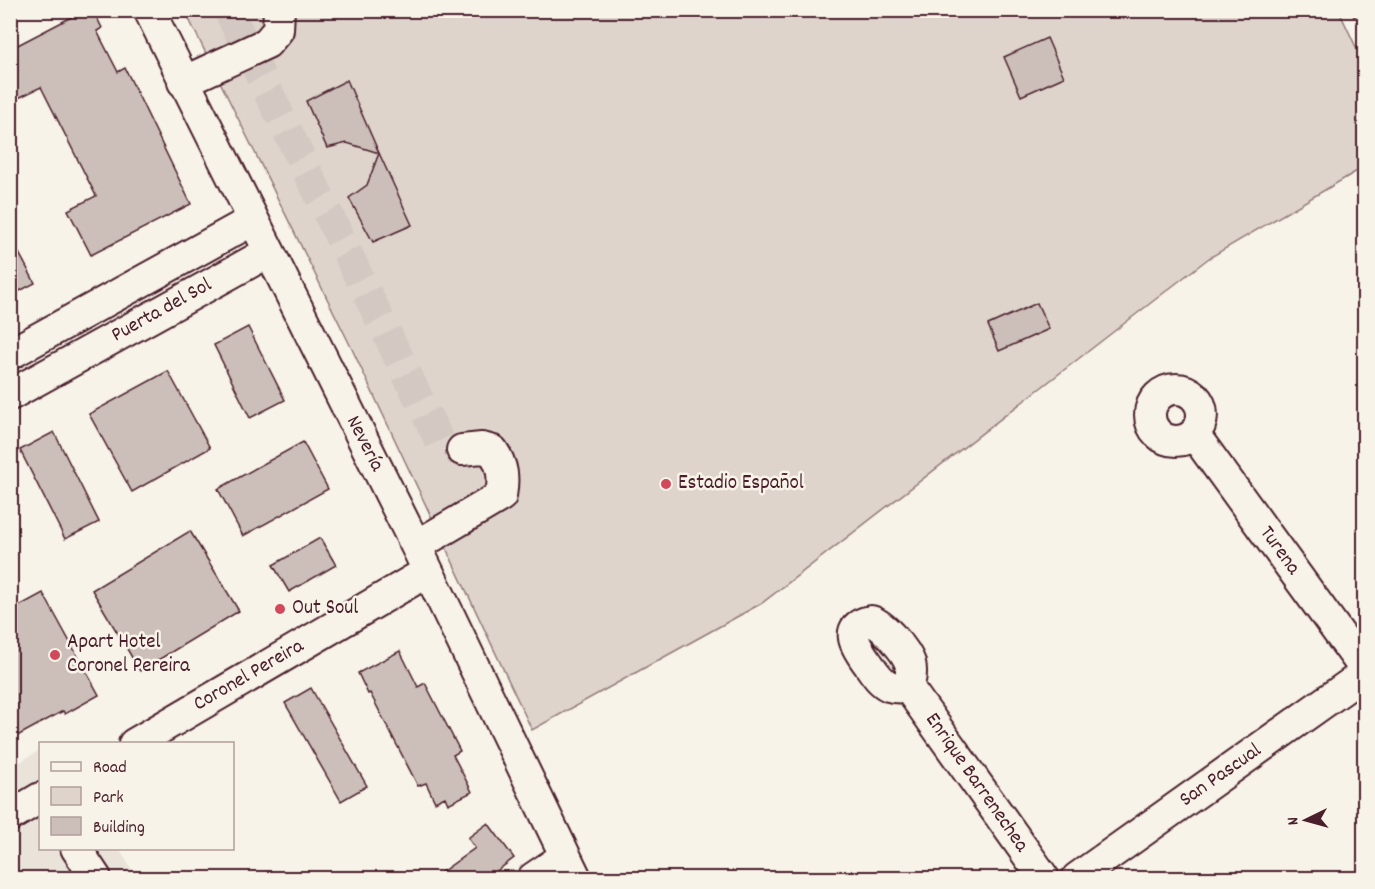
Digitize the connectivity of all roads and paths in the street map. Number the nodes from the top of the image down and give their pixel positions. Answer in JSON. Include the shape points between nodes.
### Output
{"nodes":[{"id":1,"x":148,"y":10,"type":"edge"},
{"id":2,"x":279,"y":10,"type":"edge"},
{"id":3,"x":1352,"y":10,"type":"edge"},
{"id":4,"x":1365,"y":37,"type":"edge"},
{"id":5,"x":183,"y":82,"type":"junction"},
{"id":6,"x":253,"y":220,"type":"junction"},
{"id":7,"x":269,"y":252,"type":"junction"},
{"id":8,"x":40,"y":338,"type":"junction"},
{"id":9,"x":10,"y":354,"type":"edge"},
{"id":10,"x":56,"y":369,"type":"junction"},
{"id":11,"x":10,"y":394,"type":"edge"},
{"id":12,"x":1194,"y":434,"type":"dead end"},
{"id":13,"x":462,"y":450,"type":"tunnel mouth"},
{"id":14,"x":421,"y":559,"type":"junction"},
{"id":15,"x":1365,"y":668,"type":"edge"},
{"id":16,"x":1365,"y":674,"type":"edge"},
{"id":17,"x":908,"y":687,"type":"dead end"},
{"id":18,"x":137,"y":742,"type":"edge"},
{"id":19,"x":39,"y":799,"type":"edge"},
{"id":20,"x":10,"y":816,"type":"edge"},
{"id":21,"x":77,"y":850,"type":"edge"},
{"id":22,"x":570,"y":868,"type":"edge"},
{"id":23,"x":96,"y":879,"type":"edge"},
{"id":24,"x":533,"y":879,"type":"edge"},
{"id":25,"x":1044,"y":879,"type":"edge"},
{"id":26,"x":1077,"y":879,"type":"edge"}],
"edges":[{"from":1,"to":5,"type":"street","name":"Nevería"},
{"from":2,"to":5,"type":"street","via":[[278,30],[267,43]]},
{"from":3,"to":4,"type":"path"},
{"from":5,"to":6,"type":"street","name":"Nevería"},
{"from":6,"to":7,"type":"street","name":"Nevería"},
{"from":6,"to":8,"type":"street","name":"Puerta del Sol"},
{"from":7,"to":10,"type":"street","name":"Puerta del Sol"},
{"from":7,"to":14,"type":"street","name":"Nevería"},
{"from":8,"to":9,"type":"street","name":"Puerta del Sol"},
{"from":8,"to":10,"type":"street"},
{"from":10,"to":11,"type":"street","name":"Puerta del Sol"},
{"from":12,"to":15,"type":"street","name":"Turena"},
{"from":13,"to":14,"type":"street","name":"Coronel Pereira","via":[[493,451],[501,463],[501,496]]},
{"from":14,"to":18,"type":"street","name":"Coronel Pereira"},
{"from":14,"to":22,"type":"street","name":"Nevería"},
{"from":16,"to":26,"type":"street","name":"San Pascual"},
{"from":17,"to":25,"type":"street","name":"Enrique Barrenechea"},
{"from":19,"to":20,"type":"street"},
{"from":21,"to":23,"type":"street"},
{"from":22,"to":24,"type":"street"}]}
